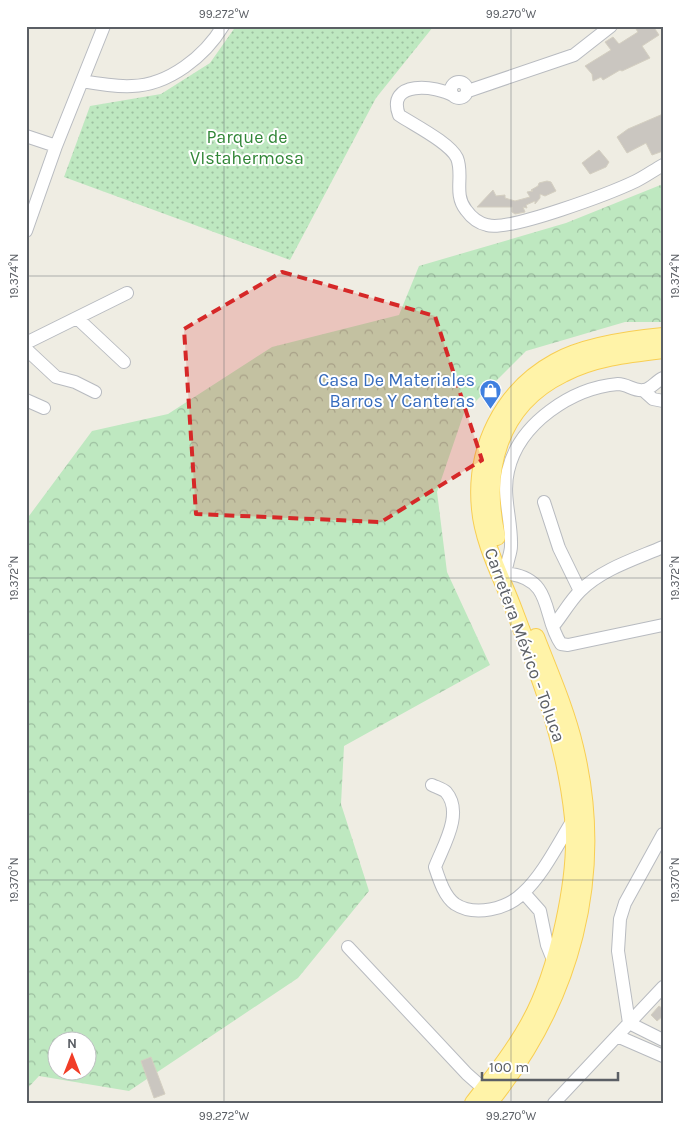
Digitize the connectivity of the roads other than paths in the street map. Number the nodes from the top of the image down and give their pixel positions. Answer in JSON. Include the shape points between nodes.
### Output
{"nodes":[{"id":1,"x":104,"y":26,"type":"edge"},
{"id":2,"x":223,"y":26,"type":"edge"},
{"id":3,"x":611,"y":26,"type":"edge"},
{"id":4,"x":82,"y":81,"type":"junction"},
{"id":5,"x":26,"y":136,"type":"edge"},
{"id":6,"x":56,"y":146,"type":"junction"},
{"id":7,"x":663,"y":165,"type":"edge"},
{"id":8,"x":26,"y":231,"type":"edge"},
{"id":9,"x":126,"y":293,"type":"dead end"},
{"id":10,"x":77,"y":318,"type":"junction"},
{"id":11,"x":663,"y":336,"type":"edge"},
{"id":12,"x":26,"y":344,"type":"edge"},
{"id":13,"x":26,"y":349,"type":"edge"},
{"id":14,"x":663,"y":350,"type":"edge"},
{"id":15,"x":124,"y":362,"type":"dead end"},
{"id":16,"x":663,"y":378,"type":"edge"},
{"id":17,"x":643,"y":390,"type":"junction"},
{"id":18,"x":95,"y":392,"type":"dead end"},
{"id":19,"x":26,"y":400,"type":"edge"},
{"id":20,"x":663,"y":401,"type":"edge"},
{"id":21,"x":44,"y":408,"type":"dead end"},
{"id":22,"x":544,"y":502,"type":"dead end"},
{"id":23,"x":663,"y":547,"type":"edge"},
{"id":24,"x":509,"y":570,"type":"junction"},
{"id":25,"x":580,"y":591,"type":"junction"},
{"id":26,"x":554,"y":625,"type":"junction"},
{"id":27,"x":663,"y":625,"type":"edge"},
{"id":28,"x":432,"y":785,"type":"dead end"},
{"id":29,"x":574,"y":820,"type":"junction"},
{"id":30,"x":663,"y":834,"type":"edge"},
{"id":31,"x":524,"y":893,"type":"junction"},
{"id":32,"x":348,"y":947,"type":"dead end"},
{"id":33,"x":553,"y":960,"type":"junction"},
{"id":34,"x":663,"y":986,"type":"edge"},
{"id":35,"x":629,"y":1023,"type":"junction"},
{"id":36,"x":617,"y":1036,"type":"junction"},
{"id":37,"x":663,"y":1040,"type":"edge"},
{"id":38,"x":663,"y":1056,"type":"edge"},
{"id":39,"x":487,"y":1096,"type":"edge"},
{"id":40,"x":473,"y":1103,"type":"edge"},
{"id":41,"x":554,"y":1103,"type":"edge"}],
"edges":[{"from":1,"to":4,"type":"street"},
{"from":2,"to":4,"type":"street","via":[[198,56],[154,82],[134,86]]},
{"from":3,"to":7,"type":"street","via":[[574,55],[468,91],[461,98],[445,90],[410,88],[397,99],[396,108],[399,115],[450,149],[457,158],[459,196],[464,208],[474,219],[487,225],[501,226],[523,221],[623,186]]},
{"from":4,"to":6,"type":"street"},
{"from":5,"to":6,"type":"street"},
{"from":6,"to":8,"type":"street"},
{"from":9,"to":10,"type":"street"},
{"from":10,"to":12,"type":"street"},
{"from":10,"to":15,"type":"street"},
{"from":11,"to":29,"type":"main road","name":"Carretera México - Toluca","via":[[589,349],[556,361],[520,386],[489,435],[482,461],[482,518],[549,702],[561,743]]},
{"from":13,"to":18,"type":"street","via":[[56,377]]},
{"from":14,"to":24,"type":"main road","name":"Carretera México - Toluca","via":[[596,361],[562,374],[536,391],[513,416],[498,445],[491,478],[494,525]]},
{"from":16,"to":17,"type":"street"},
{"from":17,"to":20,"type":"street","via":[[653,399]]},
{"from":17,"to":24,"type":"street","via":[[622,384],[594,389],[551,411],[525,436],[508,471]]},
{"from":19,"to":21,"type":"street"},
{"from":22,"to":25,"type":"street","via":[[559,548]]},
{"from":23,"to":25,"type":"street","via":[[604,573]]},
{"from":24,"to":26,"type":"street","via":[[525,576],[542,592]]},
{"from":24,"to":39,"type":"main road","name":"Carretera México - Toluca","via":[[575,746],[587,837],[583,897],[565,974],[517,1068]]},
{"from":25,"to":26,"type":"street"},
{"from":26,"to":27,"type":"street","via":[[561,644]]},
{"from":28,"to":31,"type":"street","via":[[446,792],[454,809],[452,826],[435,867],[441,884],[455,904],[475,910],[501,907]]},
{"from":29,"to":31,"type":"street"},
{"from":29,"to":33,"type":"main road","name":"Carretera México - Toluca","via":[[570,883],[563,929]]},
{"from":30,"to":35,"type":"street","via":[[625,903],[618,925],[618,951]]},
{"from":31,"to":33,"type":"street","via":[[540,911]]},
{"from":32,"to":39,"type":"street"},
{"from":33,"to":39,"type":"main road","name":"Carretera México - Toluca","via":[[530,1022]]},
{"from":34,"to":35,"type":"street"},
{"from":35,"to":36,"type":"street"},
{"from":35,"to":37,"type":"street"},
{"from":36,"to":38,"type":"street"},
{"from":36,"to":41,"type":"street"},
{"from":39,"to":40,"type":"main road","name":"Carretera México - Toluca"}]}
